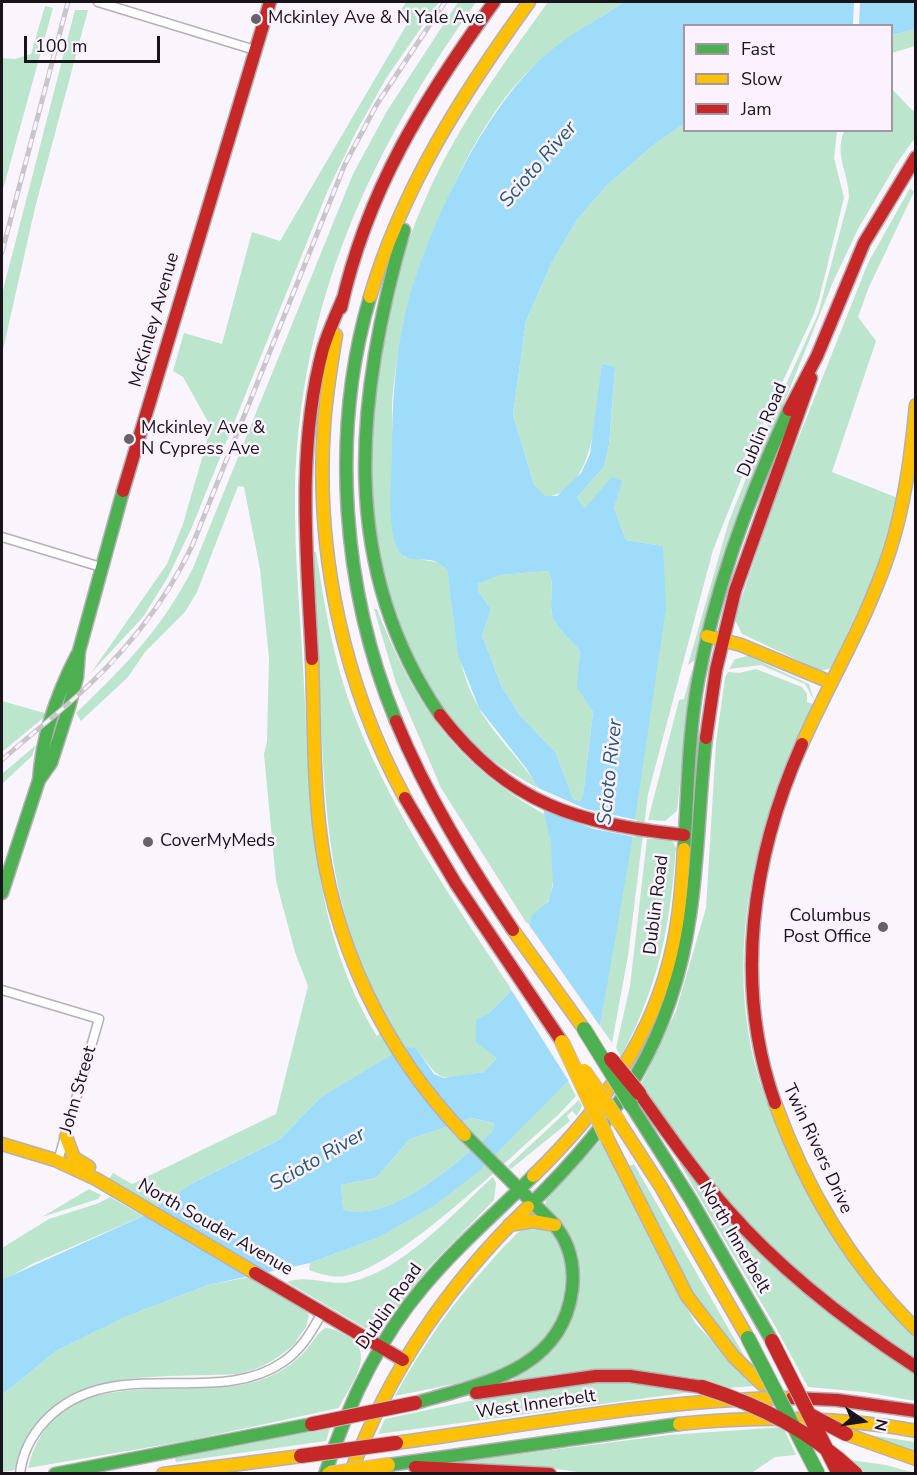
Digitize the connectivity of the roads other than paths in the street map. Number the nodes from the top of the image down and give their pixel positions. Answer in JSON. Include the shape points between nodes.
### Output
{"nodes":[{"id":1,"x":98,"y":2,"type":"edge"},
{"id":2,"x":270,"y":2,"type":"edge"},
{"id":3,"x":494,"y":2,"type":"edge"},
{"id":4,"x":530,"y":2,"type":"edge"},
{"id":5,"x":255,"y":50,"type":"junction"},
{"id":6,"x":430,"y":153,"type":"junction"},
{"id":7,"x":915,"y":157,"type":"edge"},
{"id":8,"x":343,"y":298,"type":"junction"},
{"id":9,"x":816,"y":359,"type":"junction"},
{"id":10,"x":915,"y":405,"type":"edge"},
{"id":11,"x":2,"y":537,"type":"edge"},
{"id":12,"x":101,"y":567,"type":"junction"},
{"id":13,"x":707,"y":636,"type":"junction"},
{"id":14,"x":722,"y":640,"type":"junction"},
{"id":15,"x":830,"y":682,"type":"junction"},
{"id":16,"x":684,"y":835,"type":"junction"},
{"id":17,"x":2,"y":893,"type":"edge"},
{"id":18,"x":2,"y":990,"type":"edge"},
{"id":19,"x":562,"y":1042,"type":"junction"},
{"id":20,"x":651,"y":1048,"type":"junction"},
{"id":21,"x":635,"y":1099,"type":"junction"},
{"id":22,"x":66,"y":1137,"type":"junction"},
{"id":23,"x":2,"y":1144,"type":"edge"},
{"id":24,"x":58,"y":1161,"type":"junction"},
{"id":25,"x":96,"y":1179,"type":"junction"},
{"id":26,"x":520,"y":1191,"type":"junction"},
{"id":27,"x":531,"y":1203,"type":"junction"},
{"id":28,"x":509,"y":1225,"type":"junction"},
{"id":29,"x":555,"y":1225,"type":"junction"},
{"id":30,"x":322,"y":1312,"type":"junction"},
{"id":31,"x":915,"y":1329,"type":"edge"},
{"id":32,"x":382,"y":1348,"type":"junction"},
{"id":33,"x":403,"y":1360,"type":"junction"},
{"id":34,"x":915,"y":1367,"type":"edge"},
{"id":35,"x":415,"y":1403,"type":"junction"},
{"id":36,"x":915,"y":1411,"type":"edge"},
{"id":37,"x":915,"y":1431,"type":"edge"},
{"id":38,"x":915,"y":1459,"type":"edge"},
{"id":39,"x":388,"y":1466,"type":"junction"},
{"id":40,"x":20,"y":1473,"type":"edge"},
{"id":41,"x":55,"y":1473,"type":"edge"},
{"id":42,"x":163,"y":1473,"type":"edge"},
{"id":43,"x":325,"y":1473,"type":"edge"},
{"id":44,"x":329,"y":1473,"type":"edge"},
{"id":45,"x":350,"y":1473,"type":"edge"},
{"id":46,"x":550,"y":1473,"type":"edge"},
{"id":47,"x":818,"y":1473,"type":"edge"},
{"id":48,"x":839,"y":1473,"type":"edge"},
{"id":49,"x":856,"y":1473,"type":"edge"}],
"edges":[{"from":1,"to":5,"type":"street"},
{"from":2,"to":5,"type":"main road","name":"McKinley Avenue"},
{"from":3,"to":8,"type":"main road","via":[[420,110],[403,143],[371,210]]},
{"from":4,"to":6,"type":"main road","via":[[475,79]]},
{"from":5,"to":12,"type":"main road","name":"McKinley Avenue"},
{"from":6,"to":16,"type":"main road","via":[[387,281],[374,343],[363,440],[374,570],[397,641],[446,723],[494,772],[528,795],[560,811],[608,825]]},
{"from":6,"to":21,"type":"main road","bridge":true,"via":[[381,262],[364,317],[351,400],[346,475],[353,561],[365,623],[413,761],[445,822],[496,904]]},
{"from":7,"to":9,"type":"main road","name":"Dublin Road","via":[[867,238]]},
{"from":8,"to":19,"type":"main road","via":[[326,403],[322,475],[331,577],[342,638],[397,784]]},
{"from":8,"to":26,"type":"main road","via":[[321,355],[304,507],[322,847],[343,932],[377,1017],[432,1098]]},
{"from":9,"to":13,"type":"main road","name":"Dublin Road","via":[[795,396],[733,549]]},
{"from":9,"to":14,"type":"main road","name":"Dublin Road","via":[[805,400],[746,556]]},
{"from":10,"to":15,"type":"main road","name":"Twin Rivers Drive","via":[[907,481],[890,552],[865,615]]},
{"from":11,"to":12,"type":"street"},
{"from":12,"to":17,"type":"main road","name":"McKinley Avenue","via":[[79,651],[66,674],[39,763],[39,780]]},
{"from":13,"to":14,"type":"main road"},
{"from":13,"to":16,"type":"main road","name":"Dublin Road","via":[[689,751]]},
{"from":14,"to":15,"type":"main road"},
{"from":14,"to":20,"type":"main road","name":"Dublin Road","via":[[705,742],[691,925],[670,1004]]},
{"from":15,"to":31,"type":"main road","name":"Twin Rivers Drive","via":[[797,756],[766,846],[752,924],[752,1014],[774,1106],[815,1197],[866,1276]]},
{"from":16,"to":20,"type":"main road","via":[[688,865],[684,911],[667,986],[653,1021]]},
{"from":16,"to":26,"type":"main road","name":"Dublin Road","via":[[673,943],[664,980],[644,1030],[602,1102],[564,1148]]},
{"from":18,"to":22,"type":"street","name":"John Street","via":[[99,1019]]},
{"from":19,"to":38,"type":"main road","bridge":true,"via":[[687,1296],[734,1357],[762,1384],[802,1410],[846,1434]]},
{"from":19,"to":47,"type":"main road","name":"North Innerbelt","bridge":true,"via":[[666,1196],[748,1338]]},
{"from":20,"to":27,"type":"main road","name":"Dublin Road","via":[[614,1114]]},
{"from":21,"to":34,"type":"main road","via":[[729,1211],[782,1266],[852,1324]]},
{"from":21,"to":48,"type":"main road","name":"North Innerbelt","bridge":true,"via":[[772,1341]]},
{"from":22,"to":24,"type":"street","name":"John Street"},
{"from":22,"to":25,"type":"main road","via":[[74,1158],[89,1167]]},
{"from":23,"to":24,"type":"main road","name":"North Souder Avenue"},
{"from":24,"to":25,"type":"main road","name":"North Souder Avenue"},
{"from":25,"to":30,"type":"main road","name":"North Souder Avenue"},
{"from":26,"to":27,"type":"main road"},
{"from":26,"to":32,"type":"main road","name":"Dublin Road","via":[[436,1271]]},
{"from":27,"to":28,"type":"main road","name":"Dublin Road"},
{"from":27,"to":29,"type":"main road"},
{"from":28,"to":29,"type":"main road","via":[[533,1221]]},
{"from":28,"to":33,"type":"main road","name":"Dublin Road","via":[[462,1277]]},
{"from":29,"to":35,"type":"main road","via":[[566,1244],[573,1280],[568,1314],[559,1333],[529,1363],[509,1374]]},
{"from":30,"to":32,"type":"main road","name":"North Souder Avenue"},
{"from":30,"to":40,"type":"street","via":[[306,1342],[282,1363],[264,1372],[245,1378],[124,1385],[83,1394],[59,1408],[39,1427],[28,1445]]},
{"from":32,"to":33,"type":"main road","name":"North Souder Avenue"},
{"from":32,"to":43,"type":"main road","name":"Dublin Road","via":[[345,1418]]},
{"from":33,"to":45,"type":"main road","name":"Dublin Road","via":[[374,1413]]},
{"from":35,"to":41,"type":"main road","bridge":true},
{"from":35,"to":49,"type":"main road","bridge":true,"via":[[596,1376],[630,1376],[702,1387],[784,1420],[817,1440]]},
{"from":36,"to":42,"type":"main road","name":"West Innerbelt","bridge":true,"via":[[820,1397],[747,1397]]},
{"from":37,"to":39,"type":"main road","name":"West Innerbelt","via":[[819,1417],[748,1417],[639,1427]]},
{"from":39,"to":44,"type":"main road","name":"West Innerbelt","bridge":true},
{"from":39,"to":46,"type":"main road"}]}
